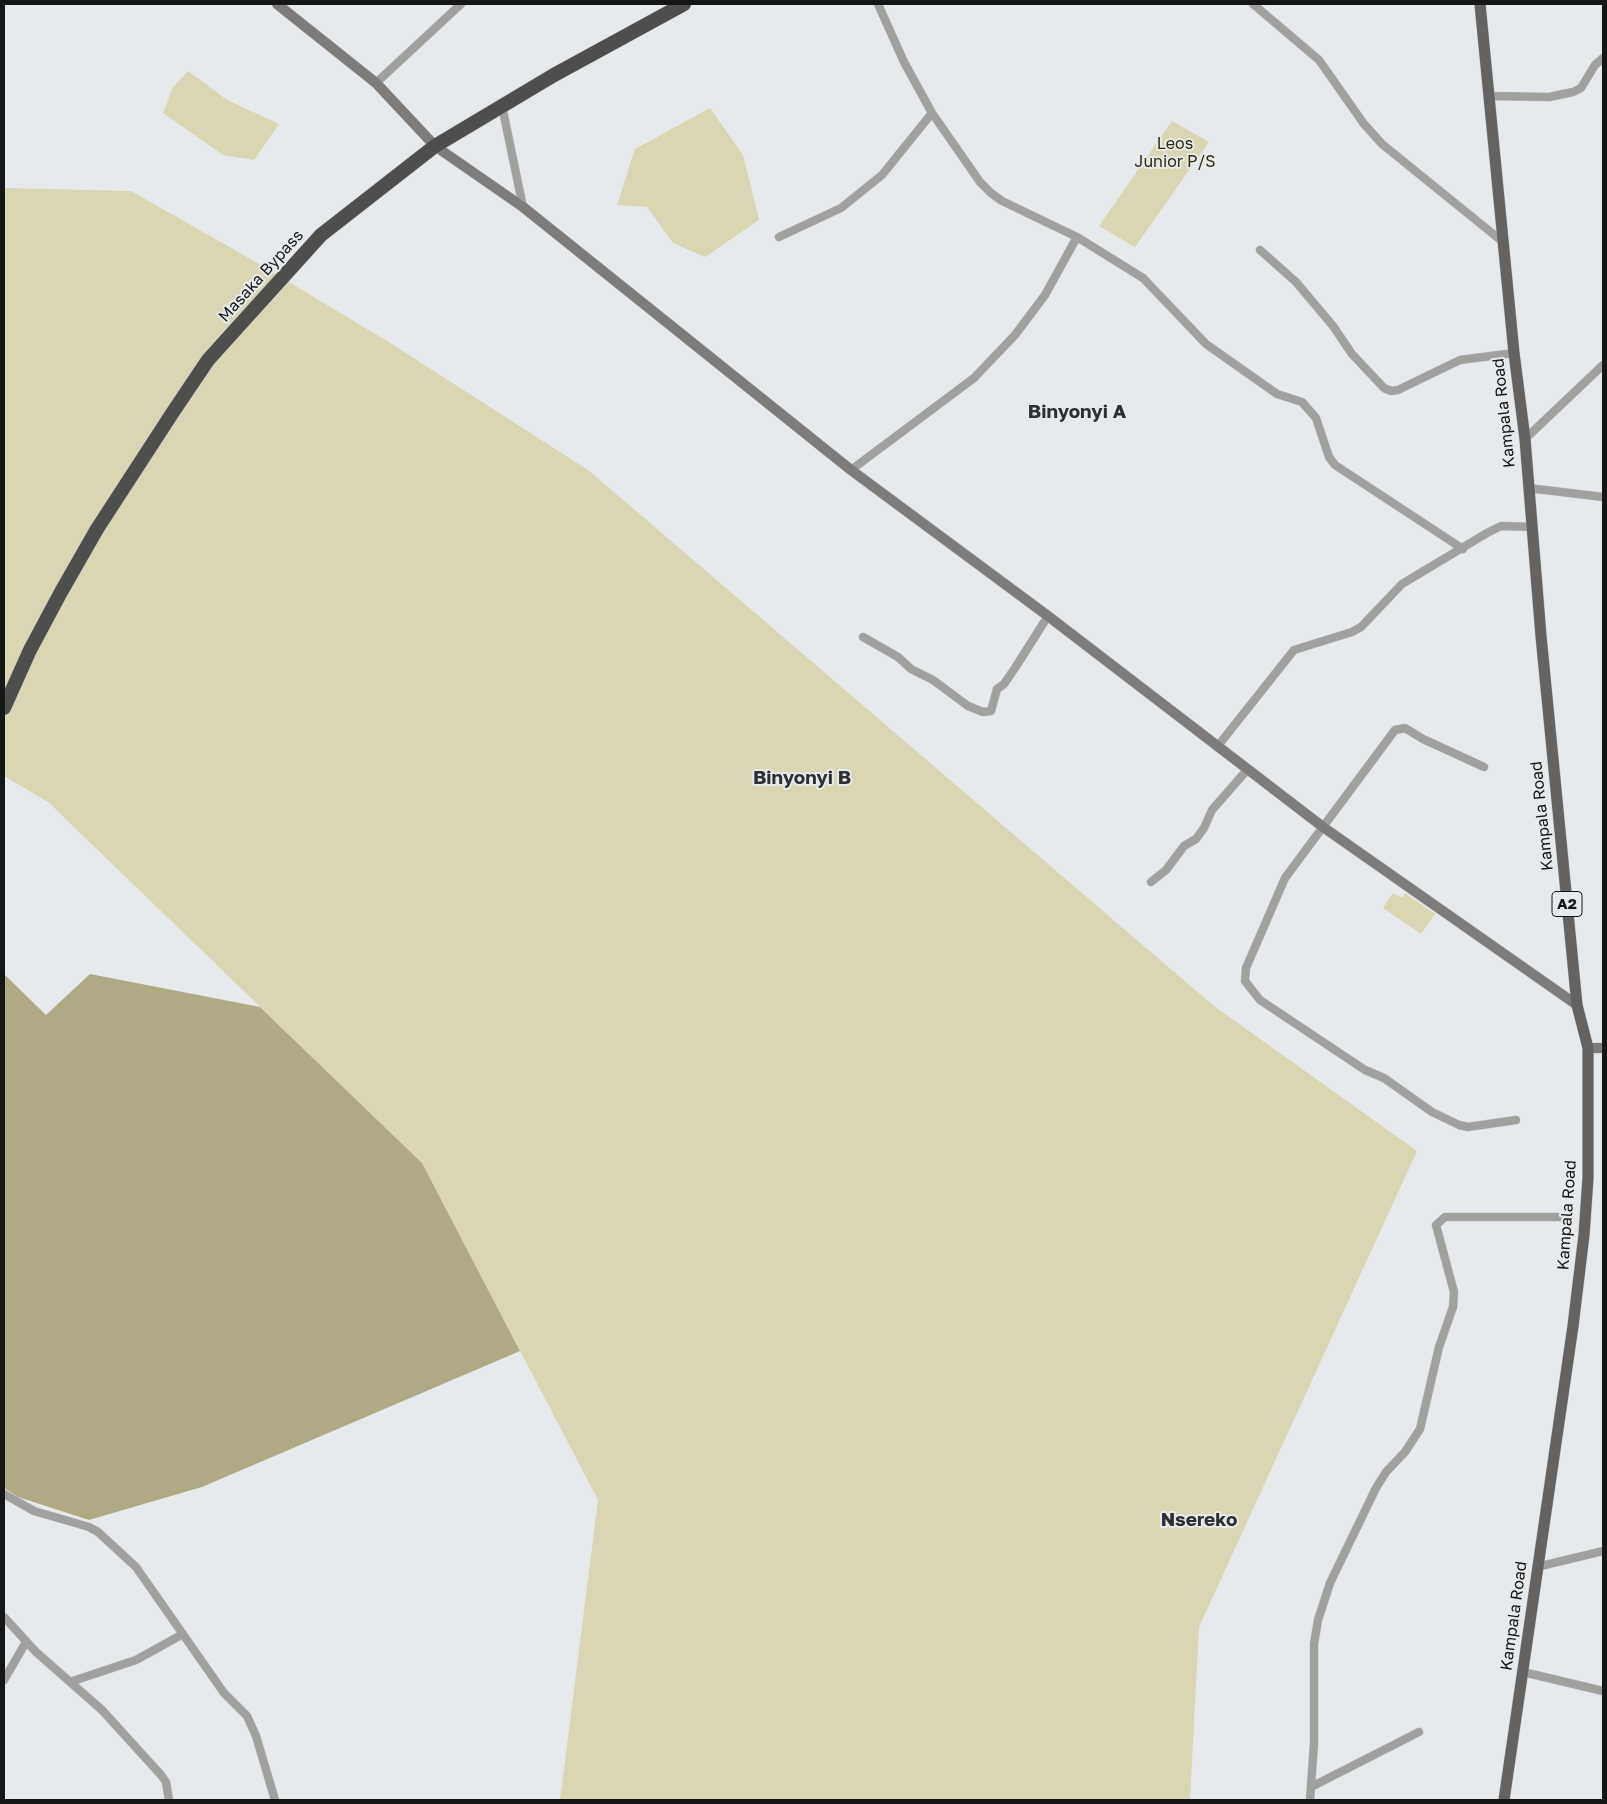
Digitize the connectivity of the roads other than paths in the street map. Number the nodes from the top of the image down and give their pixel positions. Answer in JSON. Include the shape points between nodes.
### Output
{"nodes":[{"id":1,"x":277,"y":4,"type":"edge"},
{"id":2,"x":461,"y":4,"type":"edge"},
{"id":3,"x":684,"y":4,"type":"edge"},
{"id":4,"x":878,"y":4,"type":"edge"},
{"id":5,"x":1254,"y":4,"type":"edge"},
{"id":6,"x":1480,"y":4,"type":"edge"},
{"id":7,"x":1603,"y":58,"type":"edge"},
{"id":8,"x":376,"y":83,"type":"junction"},
{"id":9,"x":1490,"y":96,"type":"junction"},
{"id":10,"x":502,"y":106,"type":"junction"},
{"id":11,"x":932,"y":113,"type":"junction"},
{"id":12,"x":435,"y":146,"type":"junction"},
{"id":13,"x":523,"y":207,"type":"junction"},
{"id":14,"x":779,"y":237,"type":"dead end"},
{"id":15,"x":1077,"y":237,"type":"junction"},
{"id":16,"x":1502,"y":242,"type":"junction"},
{"id":17,"x":1260,"y":250,"type":"dead end"},
{"id":18,"x":1514,"y":353,"type":"junction"},
{"id":19,"x":1603,"y":365,"type":"edge"},
{"id":20,"x":1525,"y":439,"type":"junction"},
{"id":21,"x":851,"y":470,"type":"junction"},
{"id":22,"x":1528,"y":488,"type":"junction"},
{"id":23,"x":1603,"y":497,"type":"edge"},
{"id":24,"x":1532,"y":527,"type":"junction"},
{"id":25,"x":1463,"y":549,"type":"junction"},
{"id":26,"x":1048,"y":616,"type":"junction"},
{"id":27,"x":864,"y":637,"type":"dead end"},
{"id":28,"x":4,"y":708,"type":"edge"},
{"id":29,"x":1217,"y":747,"type":"junction"},
{"id":30,"x":1484,"y":767,"type":"dead end"},
{"id":31,"x":1247,"y":770,"type":"junction"},
{"id":32,"x":1323,"y":827,"type":"junction"},
{"id":33,"x":1151,"y":882,"type":"dead end"},
{"id":34,"x":1577,"y":1005,"type":"junction"},
{"id":35,"x":1588,"y":1048,"type":"junction"},
{"id":36,"x":1603,"y":1048,"type":"edge"},
{"id":37,"x":1516,"y":1120,"type":"dead end"},
{"id":38,"x":1564,"y":1217,"type":"dead end"},
{"id":39,"x":4,"y":1494,"type":"edge"},
{"id":40,"x":1603,"y":1551,"type":"edge"},
{"id":41,"x":1537,"y":1567,"type":"junction"},
{"id":42,"x":4,"y":1617,"type":"edge"},
{"id":43,"x":183,"y":1634,"type":"junction"},
{"id":44,"x":26,"y":1642,"type":"junction"},
{"id":45,"x":1523,"y":1672,"type":"junction"},
{"id":46,"x":4,"y":1680,"type":"edge"},
{"id":47,"x":70,"y":1682,"type":"junction"},
{"id":48,"x":1603,"y":1691,"type":"edge"},
{"id":49,"x":1419,"y":1732,"type":"dead end"},
{"id":50,"x":1311,"y":1787,"type":"junction"},
{"id":51,"x":169,"y":1800,"type":"edge"},
{"id":52,"x":275,"y":1800,"type":"edge"},
{"id":53,"x":1310,"y":1800,"type":"edge"},
{"id":54,"x":1504,"y":1800,"type":"edge"}],
"edges":[{"from":1,"to":8,"type":"main road"},
{"from":2,"to":8,"type":"street"},
{"from":3,"to":10,"type":"highway","name":"Masaka Bypass"},
{"from":4,"to":11,"type":"street"},
{"from":5,"to":16,"type":"street","via":[[1318,60],[1382,144]]},
{"from":6,"to":9,"type":"main road","name":"Kampala Road","number":"A2"},
{"from":7,"to":9,"type":"street","via":[[1595,64],[1581,88],[1573,92],[1549,97]]},
{"from":8,"to":12,"type":"main road"},
{"from":9,"to":16,"type":"main road","name":"Kampala Road","number":"A2"},
{"from":10,"to":12,"type":"highway","name":"Masaka Bypass"},
{"from":10,"to":13,"type":"street"},
{"from":11,"to":14,"type":"street","via":[[875,181],[834,212]]},
{"from":11,"to":15,"type":"street","via":[[991,193]]},
{"from":12,"to":13,"type":"main road"},
{"from":12,"to":28,"type":"highway","name":"Masaka Bypass","via":[[321,235],[208,360],[88,545],[30,650]]},
{"from":13,"to":21,"type":"main road"},
{"from":15,"to":21,"type":"street","via":[[1045,295],[1015,335],[974,378]]},
{"from":15,"to":25,"type":"street","via":[[1143,278],[1206,344],[1278,394],[1302,402],[1316,418],[1329,457],[1335,465]]},
{"from":16,"to":18,"type":"main road","name":"Kampala Road","number":"A2"},
{"from":17,"to":18,"type":"street","via":[[1296,282],[1352,354],[1384,388],[1398,390],[1460,360]]},
{"from":18,"to":20,"type":"main road","name":"Kampala Road","number":"A2"},
{"from":19,"to":20,"type":"street"},
{"from":20,"to":22,"type":"main road","name":"Kampala Road","number":"A2"},
{"from":21,"to":26,"type":"main road"},
{"from":22,"to":23,"type":"street"},
{"from":22,"to":24,"type":"main road","name":"Kampala Road","number":"A2"},
{"from":24,"to":25,"type":"street","via":[[1501,526]]},
{"from":24,"to":34,"type":"main road","name":"Kampala Road","number":"A2"},
{"from":25,"to":29,"type":"street","via":[[1402,584],[1361,627],[1294,650]]},
{"from":26,"to":27,"type":"street","via":[[1016,668],[997,689],[991,711],[983,712],[962,702]]},
{"from":26,"to":29,"type":"main road"},
{"from":29,"to":31,"type":"main road"},
{"from":30,"to":32,"type":"street","via":[[1401,728],[1395,730]]},
{"from":31,"to":32,"type":"main road"},
{"from":31,"to":33,"type":"street","via":[[1212,810],[1196,839],[1184,846],[1166,870]]},
{"from":32,"to":34,"type":"main road"},
{"from":32,"to":37,"type":"street","via":[[1285,878],[1246,968],[1245,980],[1251,990],[1260,1000],[1330,1048],[1384,1078],[1432,1112],[1468,1127]]},
{"from":34,"to":35,"type":"main road","name":"Kampala Road","number":"A2"},
{"from":35,"to":36,"type":"main road"},
{"from":35,"to":41,"type":"main road","name":"Kampala Road","number":"A2","via":[[1588,1178],[1584,1235]]},
{"from":38,"to":50,"type":"street","via":[[1445,1217],[1436,1225],[1454,1292],[1453,1307],[1439,1348],[1420,1429],[1376,1488],[1341,1558],[1321,1611],[1314,1644]]},
{"from":39,"to":43,"type":"street","via":[[34,1511],[98,1532],[145,1576]]},
{"from":40,"to":41,"type":"street"},
{"from":41,"to":45,"type":"main road","name":"Kampala Road","number":"A2"},
{"from":42,"to":44,"type":"street"},
{"from":43,"to":47,"type":"street","via":[[136,1660]]},
{"from":43,"to":52,"type":"street","via":[[224,1693],[247,1716]]},
{"from":44,"to":46,"type":"street"},
{"from":44,"to":47,"type":"street"},
{"from":45,"to":48,"type":"street"},
{"from":45,"to":54,"type":"main road","name":"Kampala Road","number":"A2"},
{"from":47,"to":51,"type":"street","via":[[102,1710],[161,1774]]},
{"from":49,"to":50,"type":"street"},
{"from":50,"to":53,"type":"street"}]}
